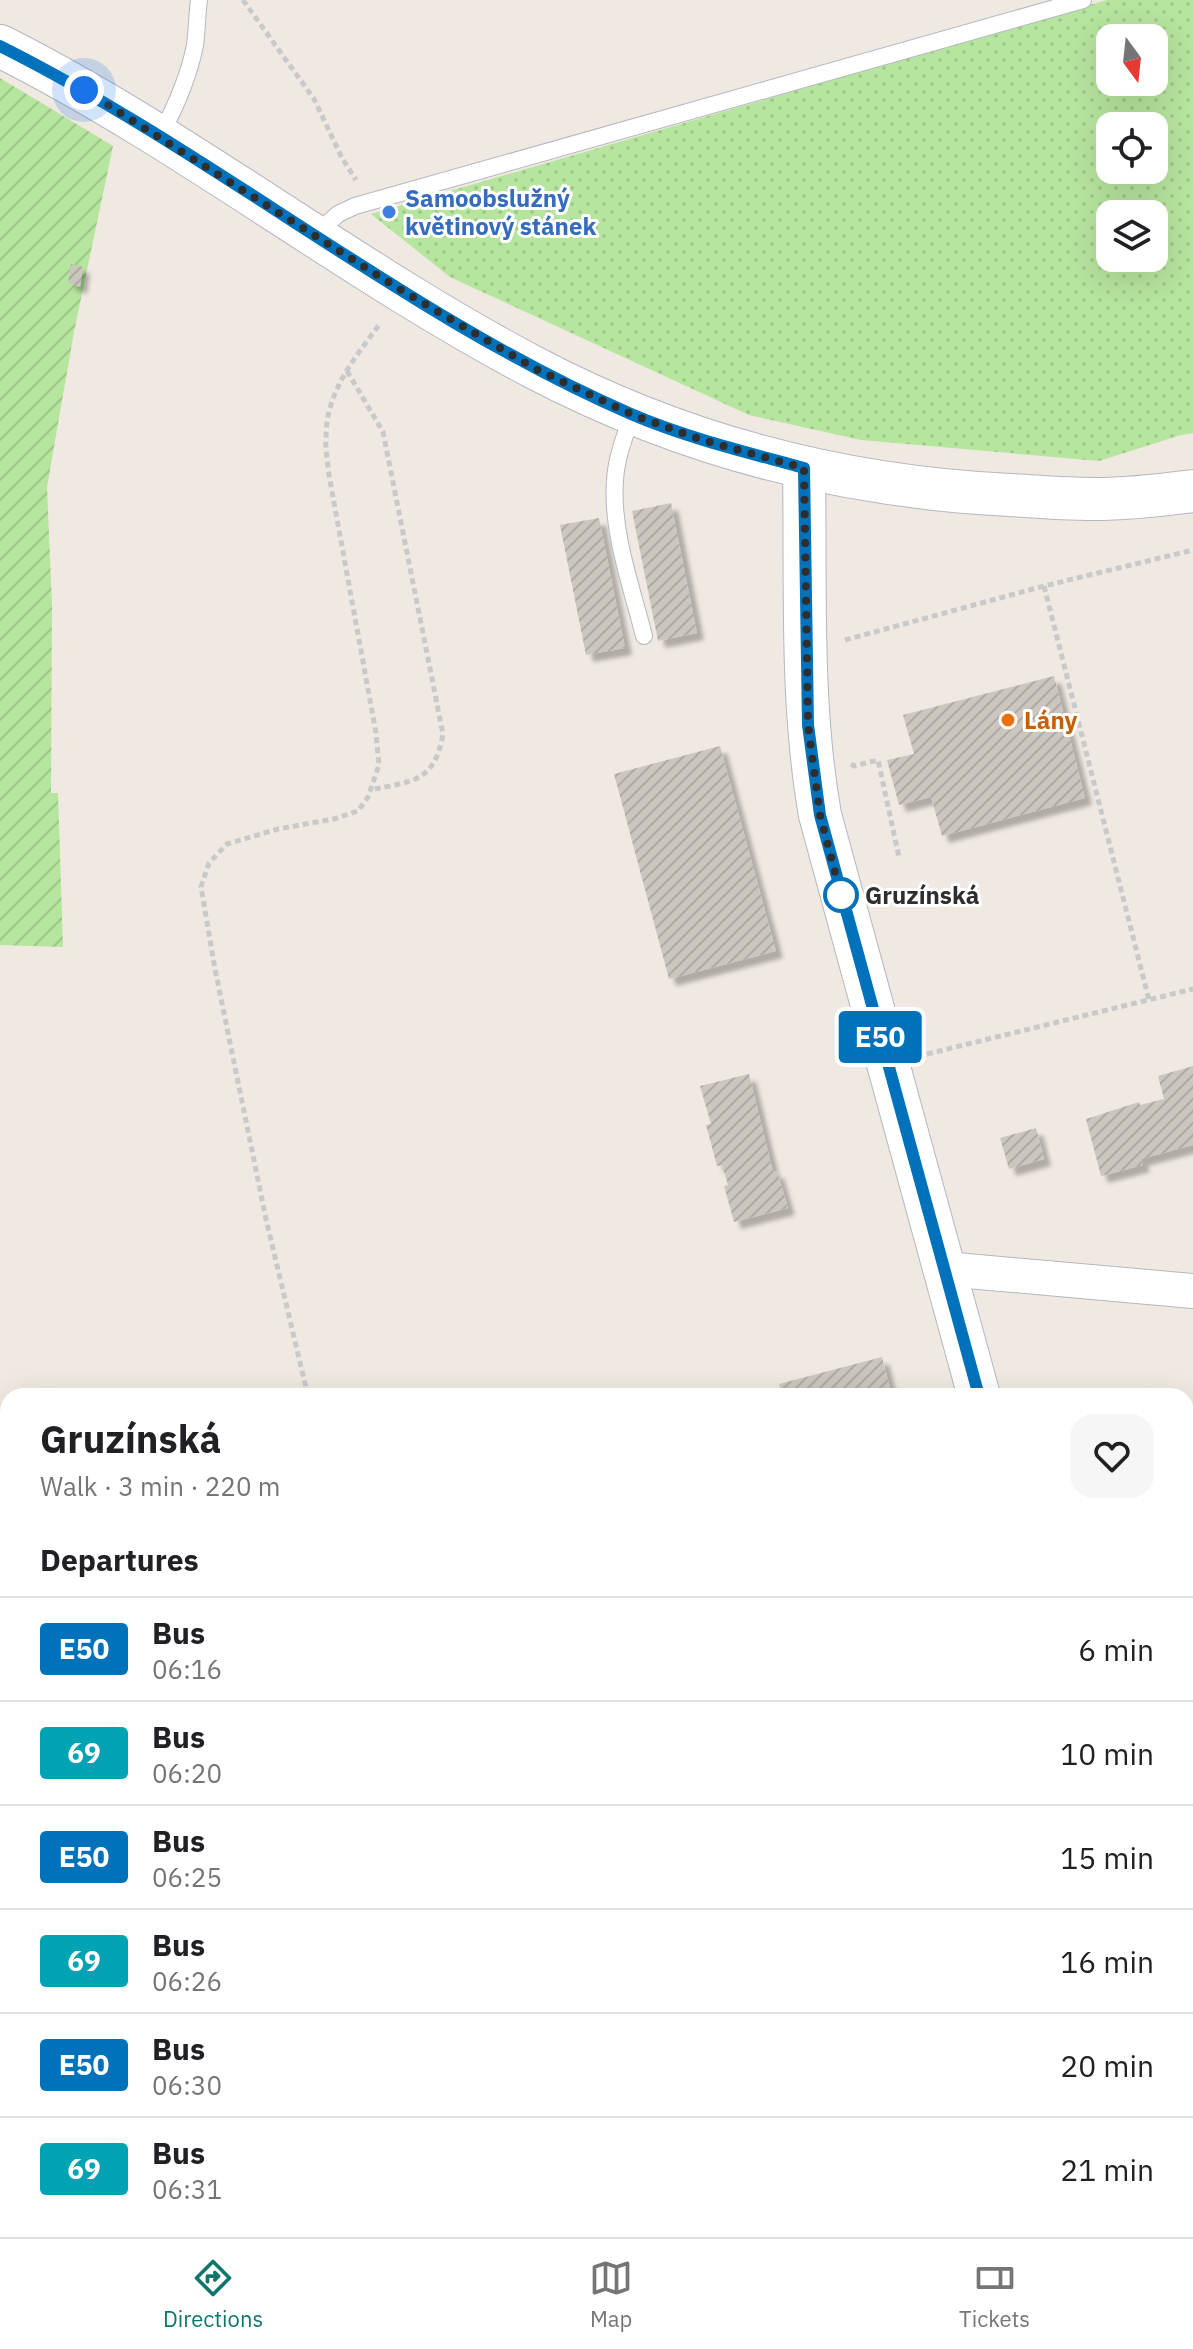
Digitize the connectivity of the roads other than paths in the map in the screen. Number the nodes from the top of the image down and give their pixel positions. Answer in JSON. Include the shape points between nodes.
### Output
{"nodes":[{"id":1,"x":199,"y":0,"type":"edge"},
{"id":2,"x":1083,"y":0,"type":"edge"},
{"id":3,"x":0,"y":46,"type":"edge"},
{"id":4,"x":160,"y":138,"type":"junction"},
{"id":5,"x":314,"y":235,"type":"junction"},
{"id":6,"x":633,"y":415,"type":"junction"},
{"id":7,"x":804,"y":468,"type":"junction"},
{"id":8,"x":1193,"y":491,"type":"edge"},
{"id":9,"x":644,"y":636,"type":"dead end"},
{"id":10,"x":945,"y":1269,"type":"junction"},
{"id":11,"x":1193,"y":1291,"type":"edge"},
{"id":12,"x":977,"y":1388,"type":"edge"}],
"edges":[{"from":1,"to":4,"type":"lane","via":[[188,72]]},
{"from":2,"to":5,"type":"lane","via":[[368,202],[338,214]]},
{"from":3,"to":4,"type":"street"},
{"from":4,"to":5,"type":"street"},
{"from":5,"to":6,"type":"street","via":[[534,368]]},
{"from":6,"to":7,"type":"street"},
{"from":6,"to":9,"type":"lane","via":[[615,480],[615,517]]},
{"from":7,"to":8,"type":"street","via":[[983,494],[1097,499]]},
{"from":7,"to":10,"type":"street","via":[[808,725],[820,815]]},
{"from":10,"to":11,"type":"street"},
{"from":10,"to":12,"type":"street"}]}
